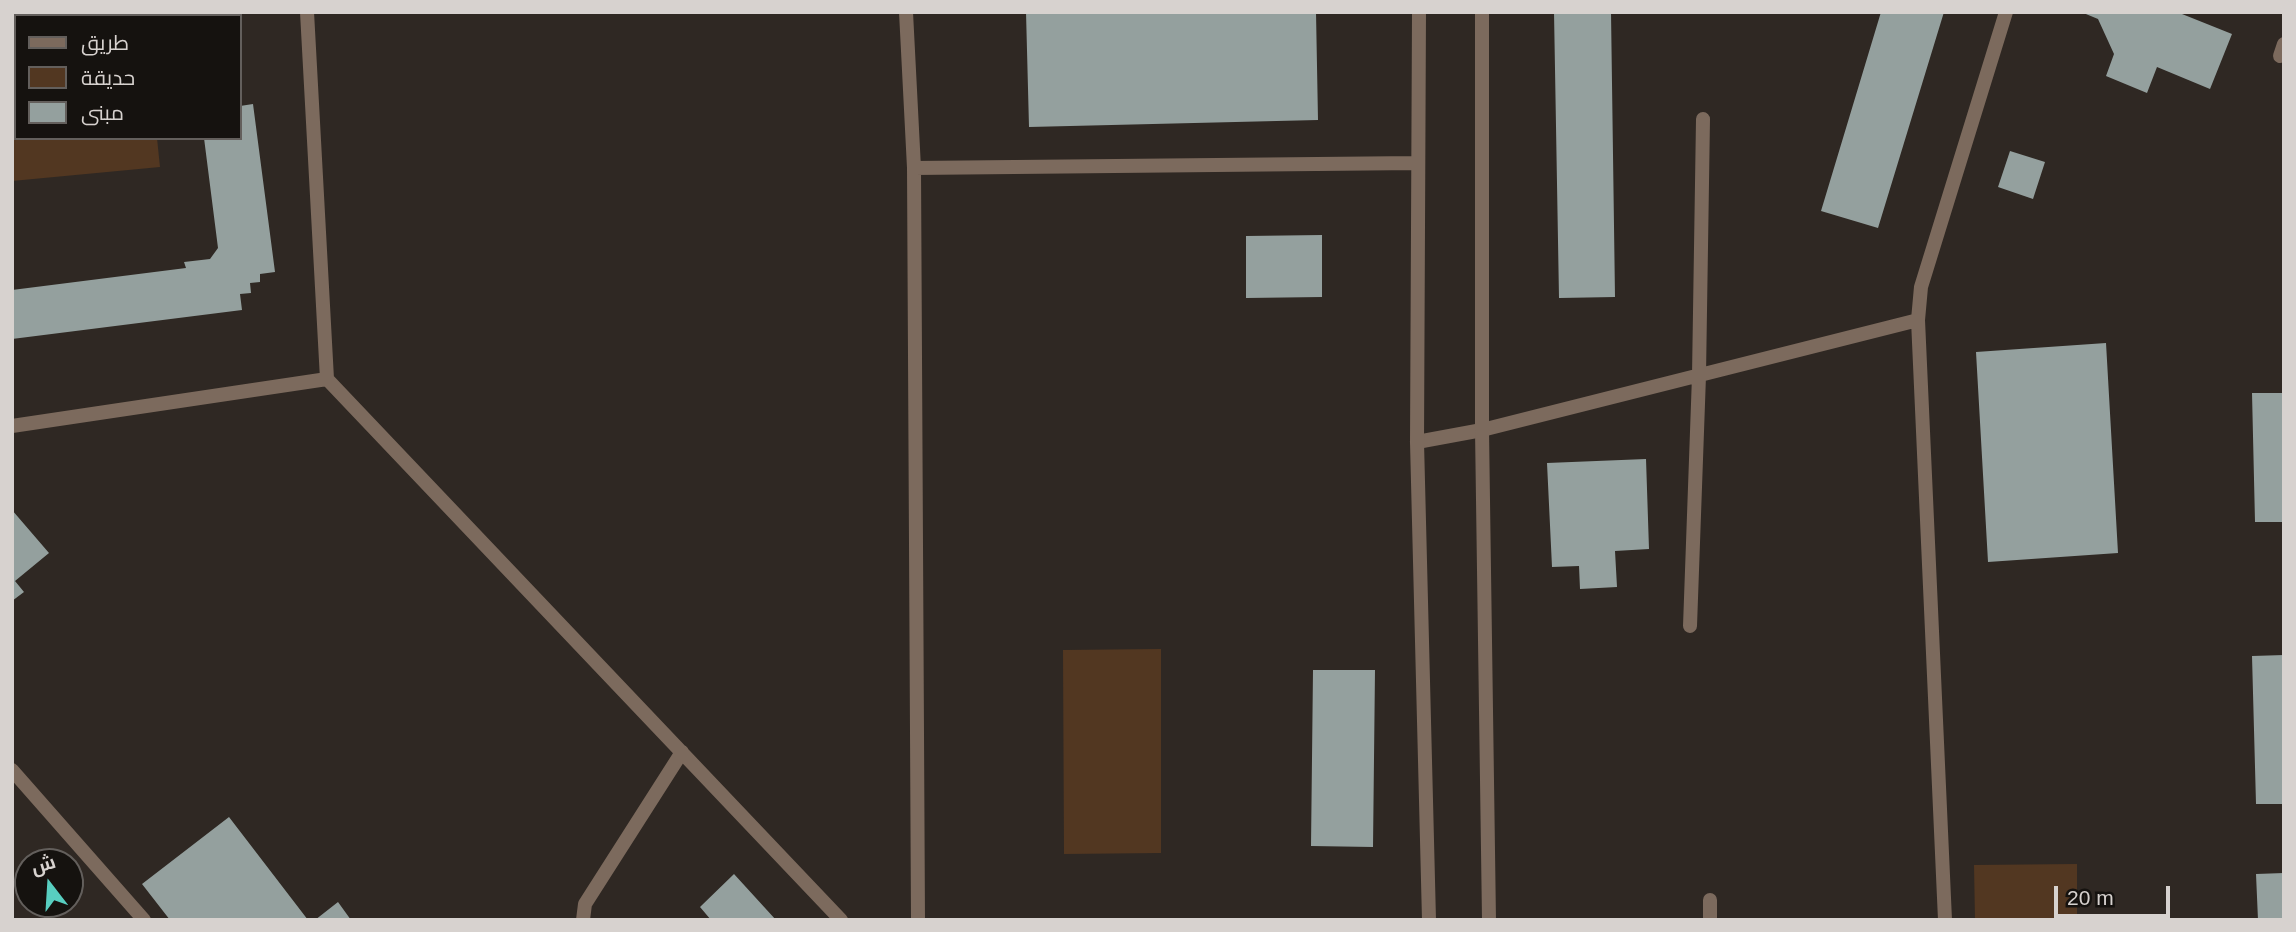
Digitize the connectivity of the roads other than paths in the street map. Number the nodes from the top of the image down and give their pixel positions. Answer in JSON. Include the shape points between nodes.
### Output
{"nodes":[{"id":1,"x":307,"y":12,"type":"edge"},
{"id":2,"x":906,"y":12,"type":"edge"},
{"id":3,"x":1419,"y":12,"type":"edge"},
{"id":4,"x":1482,"y":12,"type":"edge"},
{"id":5,"x":2006,"y":12,"type":"edge"},
{"id":6,"x":1703,"y":119,"type":"dead end"},
{"id":7,"x":1417,"y":163,"type":"junction"},
{"id":8,"x":914,"y":168,"type":"junction"},
{"id":9,"x":1918,"y":320,"type":"junction"},
{"id":10,"x":1699,"y":376,"type":"junction"},
{"id":11,"x":327,"y":379,"type":"junction"},
{"id":12,"x":12,"y":426,"type":"edge"},
{"id":13,"x":1482,"y":430,"type":"junction"},
{"id":14,"x":1417,"y":442,"type":"junction"},
{"id":15,"x":1690,"y":626,"type":"dead end"},
{"id":16,"x":682,"y":752,"type":"junction"},
{"id":17,"x":12,"y":770,"type":"edge"},
{"id":18,"x":1710,"y":900,"type":"dead end"},
{"id":19,"x":144,"y":920,"type":"edge"},
{"id":20,"x":583,"y":920,"type":"edge"},
{"id":21,"x":841,"y":920,"type":"edge"},
{"id":22,"x":918,"y":920,"type":"edge"},
{"id":23,"x":1429,"y":920,"type":"edge"},
{"id":24,"x":1489,"y":920,"type":"edge"},
{"id":25,"x":1710,"y":920,"type":"edge"},
{"id":26,"x":1945,"y":920,"type":"edge"}],
"edges":[{"from":1,"to":11,"type":"street"},
{"from":2,"to":8,"type":"street"},
{"from":3,"to":7,"type":"street"},
{"from":4,"to":13,"type":"street"},
{"from":5,"to":9,"type":"street","via":[[1921,287]]},
{"from":6,"to":10,"type":"street"},
{"from":7,"to":8,"type":"street"},
{"from":7,"to":14,"type":"street"},
{"from":8,"to":22,"type":"street"},
{"from":9,"to":10,"type":"street"},
{"from":9,"to":26,"type":"street"},
{"from":10,"to":13,"type":"street"},
{"from":10,"to":15,"type":"street"},
{"from":11,"to":12,"type":"street"},
{"from":11,"to":16,"type":"street"},
{"from":13,"to":14,"type":"street"},
{"from":13,"to":24,"type":"street"},
{"from":14,"to":23,"type":"street"},
{"from":16,"to":20,"type":"street","via":[[585,904]]},
{"from":16,"to":21,"type":"street"},
{"from":17,"to":19,"type":"street"},
{"from":18,"to":25,"type":"street"}]}
